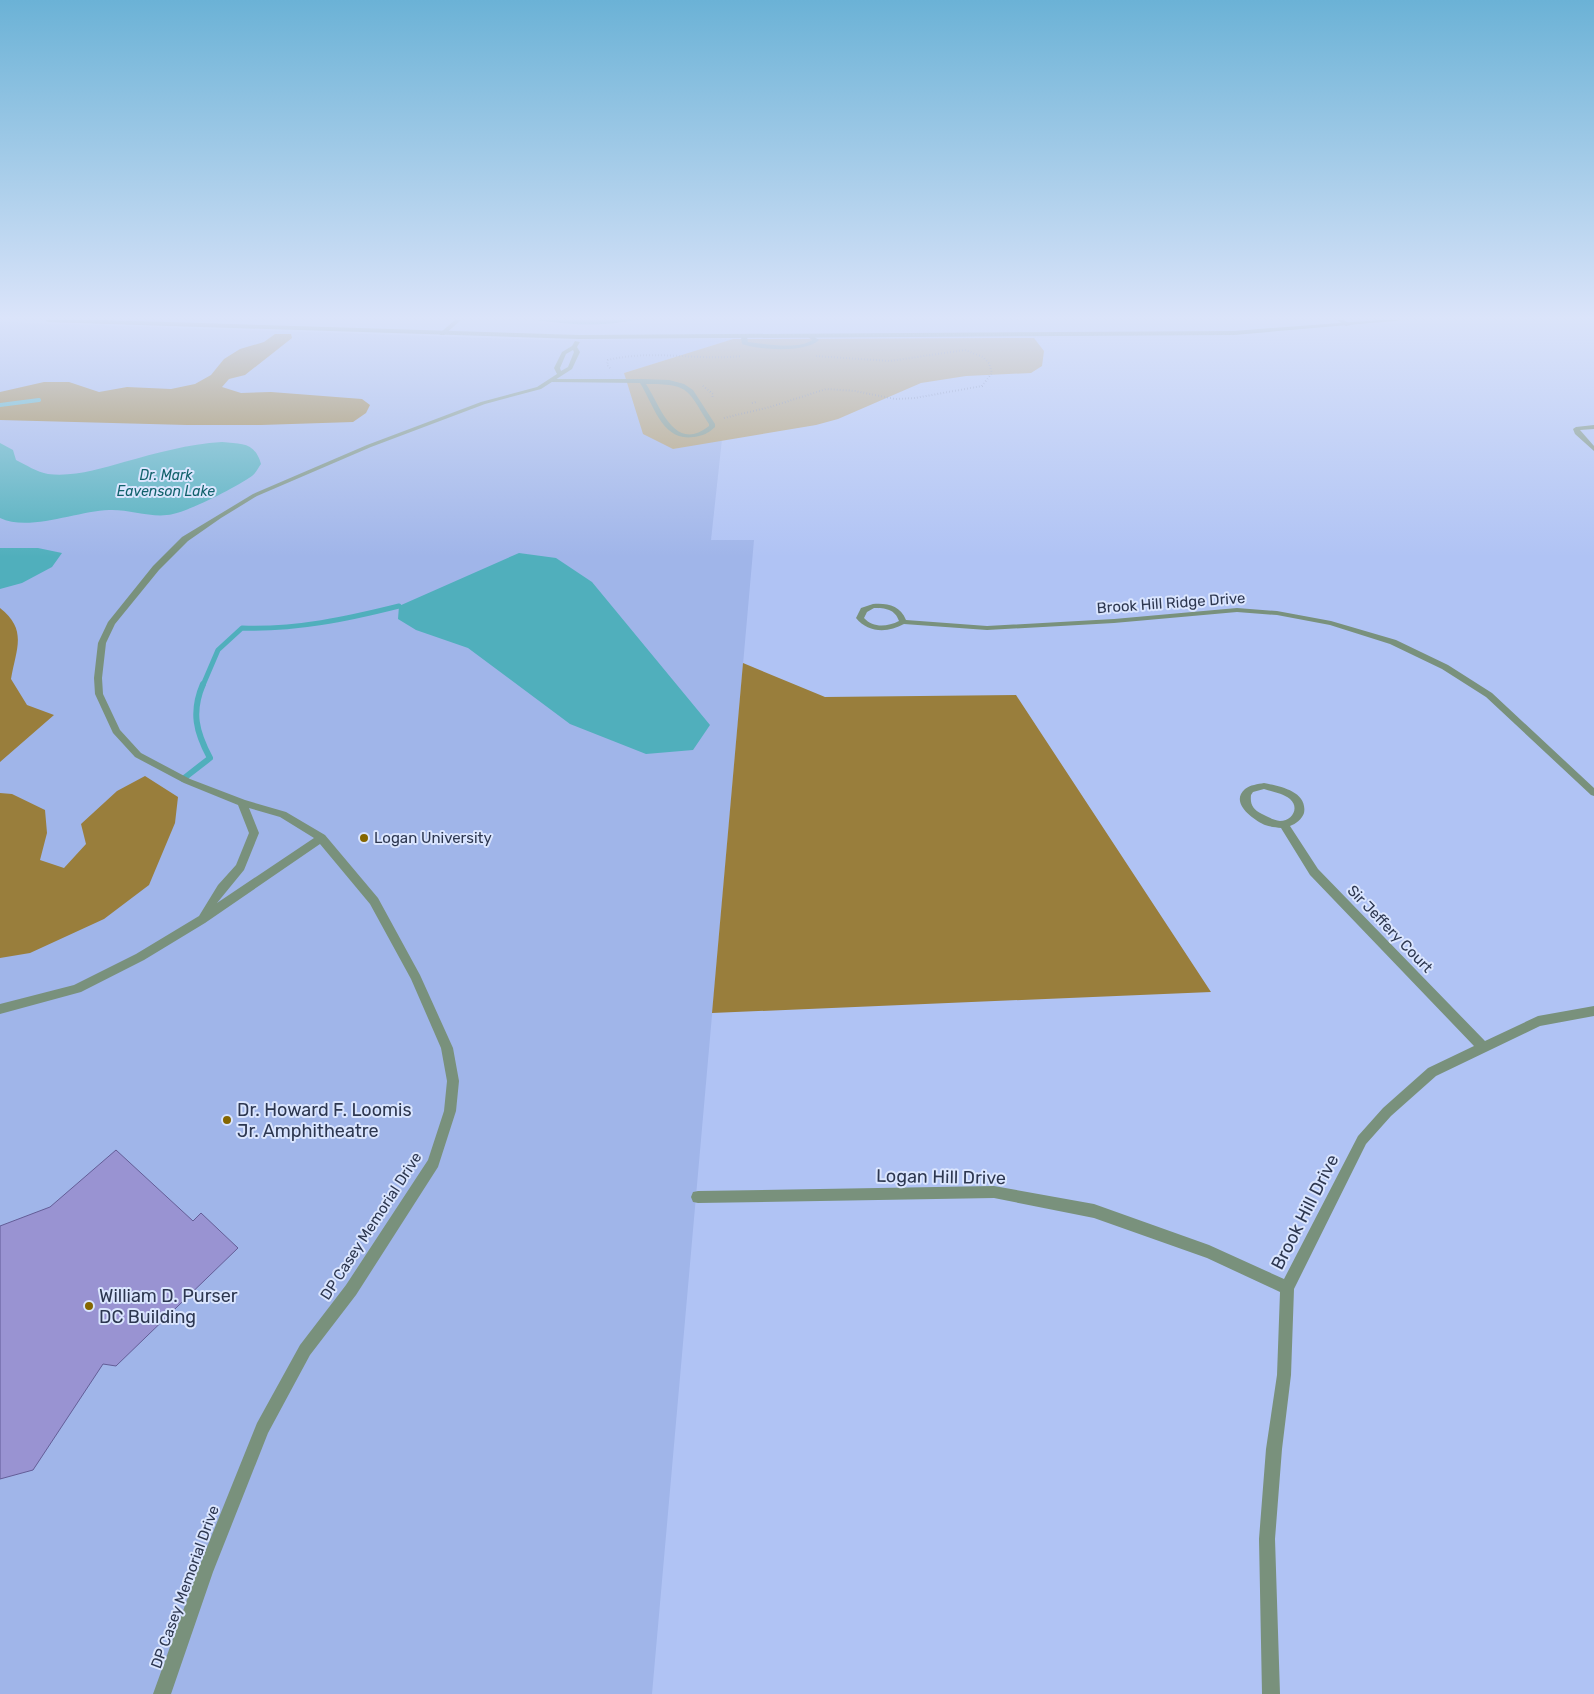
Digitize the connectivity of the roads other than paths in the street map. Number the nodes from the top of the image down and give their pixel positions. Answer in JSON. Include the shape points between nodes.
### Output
{"nodes":[{"id":1,"x":498,"y":399,"type":"edge"},
{"id":2,"x":653,"y":399,"type":"edge"},
{"id":3,"x":696,"y":399,"type":"edge"},
{"id":4,"x":1594,"y":427,"type":"edge"},
{"id":5,"x":1594,"y":449,"type":"edge"},
{"id":6,"x":903,"y":622,"type":"junction"},
{"id":7,"x":1594,"y":794,"type":"edge"},
{"id":8,"x":242,"y":803,"type":"junction"},
{"id":9,"x":1284,"y":824,"type":"junction"},
{"id":10,"x":321,"y":838,"type":"junction"},
{"id":11,"x":201,"y":920,"type":"junction"},
{"id":12,"x":0,"y":1009,"type":"edge"},
{"id":13,"x":1594,"y":1011,"type":"edge"},
{"id":14,"x":1484,"y":1048,"type":"junction"},
{"id":15,"x":698,"y":1197,"type":"dead end"},
{"id":16,"x":1287,"y":1288,"type":"junction"},
{"id":17,"x":162,"y":1694,"type":"edge"},
{"id":18,"x":1271,"y":1694,"type":"edge"}],
"edges":[{"from":1,"to":8,"type":"street","name":"DP Casey Memorial Drive","via":[[439,418],[255,495],[185,540],[156,568],[111,624],[102,643],[98,678],[99,694],[116,731],[138,755],[187,781]]},
{"from":2,"to":3,"type":"street","via":[[669,427],[680,435],[693,435],[712,427]]},
{"from":4,"to":5,"type":"street","via":[[1576,429]]},
{"from":6,"to":6,"type":"street","name":"Brook Hill Ridge Drive","via":[[897,610],[886,606],[867,608],[861,614],[863,622],[879,628]]},
{"from":6,"to":7,"type":"street","name":"Brook Hill Ridge Drive","via":[[987,628],[1244,610],[1331,623],[1393,642],[1470,681]]},
{"from":8,"to":10,"type":"street","name":"DP Casey Memorial Drive","via":[[283,814]]},
{"from":8,"to":11,"type":"street","via":[[254,833],[240,867]]},
{"from":9,"to":9,"type":"street","via":[[1291,823],[1300,815],[1295,798],[1273,787],[1250,790],[1245,799],[1251,811],[1266,821]]},
{"from":9,"to":14,"type":"street","name":"Sir Jeffery Court","via":[[1314,872]]},
{"from":10,"to":11,"type":"street"},
{"from":10,"to":17,"type":"street","name":"DP Casey Memorial Drive","via":[[374,902],[416,978],[447,1048],[453,1081],[450,1111],[433,1163],[351,1290],[305,1350],[262,1428]]},
{"from":11,"to":12,"type":"street","via":[[140,957],[77,989]]},
{"from":13,"to":14,"type":"street","name":"Brook Hill Drive","via":[[1538,1021]]},
{"from":14,"to":16,"type":"street","name":"Brook Hill Drive","via":[[1432,1072],[1387,1112],[1362,1140]]},
{"from":15,"to":16,"type":"street","name":"Logan Hill Drive","via":[[994,1192],[1094,1211],[1209,1252]]},
{"from":16,"to":18,"type":"street","name":"Brook Hill Drive","via":[[1284,1374],[1274,1449],[1268,1539]]}]}
